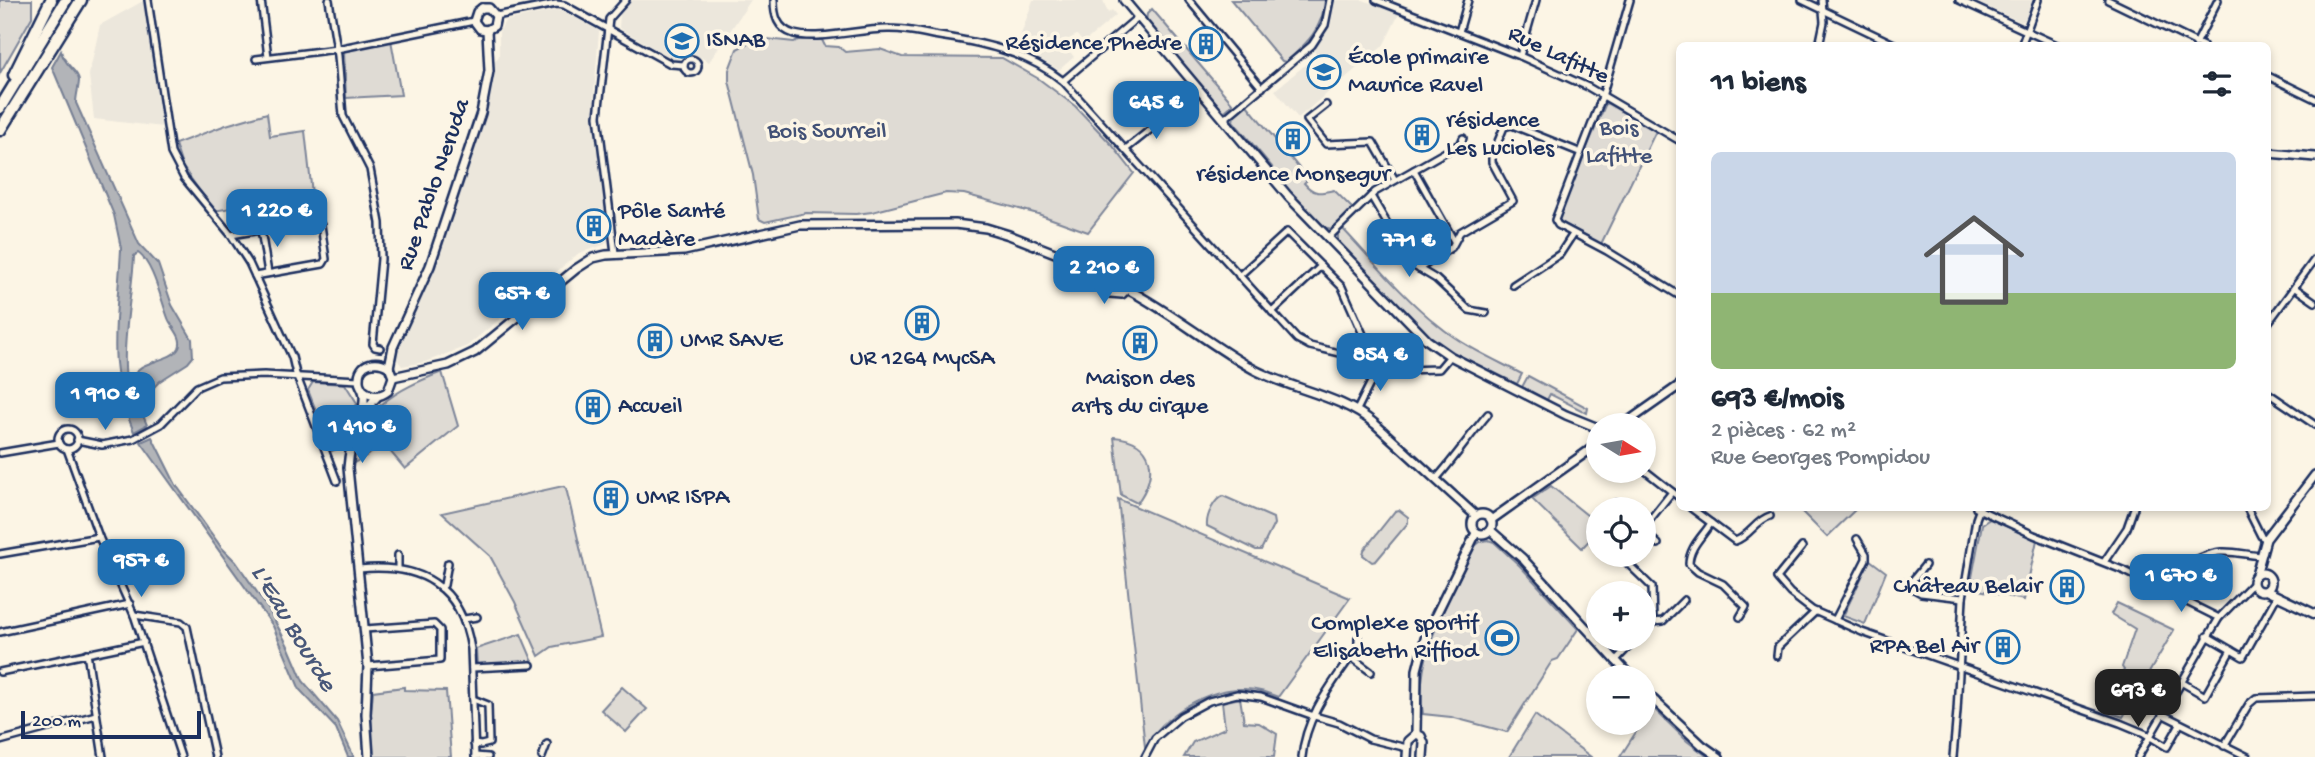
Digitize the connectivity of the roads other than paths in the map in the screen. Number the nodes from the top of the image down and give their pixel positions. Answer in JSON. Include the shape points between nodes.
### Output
{"nodes":[{"id":1,"x":51,"y":0,"type":"edge"},
{"id":2,"x":66,"y":0,"type":"edge"},
{"id":3,"x":148,"y":0,"type":"edge"},
{"id":4,"x":261,"y":0,"type":"edge"},
{"id":5,"x":329,"y":0,"type":"edge"},
{"id":6,"x":626,"y":0,"type":"edge"},
{"id":7,"x":774,"y":0,"type":"edge"},
{"id":8,"x":1124,"y":0,"type":"edge"},
{"id":9,"x":1189,"y":0,"type":"edge"},
{"id":10,"x":1330,"y":0,"type":"edge"},
{"id":11,"x":1376,"y":0,"type":"edge"},
{"id":12,"x":1401,"y":0,"type":"edge"},
{"id":13,"x":1468,"y":0,"type":"edge"},
{"id":14,"x":1536,"y":0,"type":"edge"},
{"id":15,"x":1630,"y":0,"type":"edge"},
{"id":16,"x":1802,"y":0,"type":"edge"},
{"id":17,"x":1822,"y":0,"type":"edge"},
{"id":18,"x":1959,"y":0,"type":"edge"},
{"id":19,"x":2038,"y":0,"type":"edge"},
{"id":20,"x":2108,"y":0,"type":"edge"},
{"id":21,"x":2218,"y":0,"type":"edge"},
{"id":22,"x":80,"y":3,"type":"edge"},
{"id":23,"x":570,"y":3,"type":"edge"},
{"id":24,"x":481,"y":4,"type":"edge"},
{"id":25,"x":1398,"y":9,"type":"junction"},
{"id":26,"x":1823,"y":10,"type":"junction"},
{"id":27,"x":496,"y":16,"type":"junction"},
{"id":28,"x":1138,"y":17,"type":"junction"},
{"id":29,"x":474,"y":21,"type":"junction"},
{"id":30,"x":607,"y":28,"type":"junction"},
{"id":31,"x":487,"y":30,"type":"junction"},
{"id":32,"x":2026,"y":30,"type":"junction"},
{"id":33,"x":1459,"y":32,"type":"junction"},
{"id":34,"x":1820,"y":42,"type":"edge"},
{"id":35,"x":1890,"y":42,"type":"edge"},
{"id":36,"x":2022,"y":42,"type":"edge"},
{"id":37,"x":2051,"y":42,"type":"edge"},
{"id":38,"x":2193,"y":42,"type":"edge"},
{"id":39,"x":2200,"y":42,"type":"edge"},
{"id":40,"x":337,"y":49,"type":"junction"},
{"id":41,"x":1520,"y":56,"type":"junction"},
{"id":42,"x":268,"y":57,"type":"junction"},
{"id":43,"x":256,"y":59,"type":"dead end"},
{"id":44,"x":684,"y":65,"type":"dead end"},
{"id":45,"x":2271,"y":77,"type":"edge"},
{"id":46,"x":1063,"y":81,"type":"junction"},
{"id":47,"x":1262,"y":88,"type":"junction"},
{"id":48,"x":1603,"y":95,"type":"junction"},
{"id":49,"x":2315,"y":99,"type":"edge"},
{"id":50,"x":0,"y":105,"type":"edge"},
{"id":51,"x":1326,"y":105,"type":"dead end"},
{"id":52,"x":1170,"y":106,"type":"dead end"},
{"id":53,"x":1224,"y":120,"type":"junction"},
{"id":54,"x":0,"y":130,"type":"edge"},
{"id":55,"x":1463,"y":138,"type":"dead end"},
{"id":56,"x":1676,"y":139,"type":"edge"},
{"id":57,"x":1126,"y":149,"type":"junction"},
{"id":58,"x":1579,"y":152,"type":"junction"},
{"id":59,"x":2271,"y":153,"type":"edge"},
{"id":60,"x":2315,"y":157,"type":"edge"},
{"id":61,"x":1414,"y":170,"type":"junction"},
{"id":62,"x":1395,"y":180,"type":"junction"},
{"id":63,"x":1371,"y":196,"type":"junction"},
{"id":64,"x":261,"y":230,"type":"junction"},
{"id":65,"x":1573,"y":234,"type":"junction"},
{"id":66,"x":231,"y":235,"type":"junction"},
{"id":67,"x":1328,"y":238,"type":"junction"},
{"id":68,"x":1454,"y":241,"type":"junction"},
{"id":69,"x":615,"y":253,"type":"junction"},
{"id":70,"x":2315,"y":260,"type":"edge"},
{"id":71,"x":1321,"y":266,"type":"junction"},
{"id":72,"x":1419,"y":269,"type":"junction"},
{"id":73,"x":268,"y":273,"type":"junction"},
{"id":74,"x":255,"y":276,"type":"junction"},
{"id":75,"x":1239,"y":276,"type":"junction"},
{"id":76,"x":1107,"y":277,"type":"junction"},
{"id":77,"x":1513,"y":285,"type":"dead end"},
{"id":78,"x":2295,"y":288,"type":"junction"},
{"id":79,"x":1127,"y":289,"type":"junction"},
{"id":80,"x":1676,"y":294,"type":"edge"},
{"id":81,"x":2315,"y":302,"type":"edge"},
{"id":82,"x":1272,"y":312,"type":"junction"},
{"id":83,"x":1486,"y":313,"type":"dead end"},
{"id":84,"x":2271,"y":319,"type":"edge"},
{"id":85,"x":393,"y":347,"type":"junction"},
{"id":86,"x":380,"y":348,"type":"dead end"},
{"id":87,"x":1450,"y":356,"type":"junction"},
{"id":88,"x":1367,"y":360,"type":"junction"},
{"id":89,"x":376,"y":362,"type":"junction"},
{"id":90,"x":1379,"y":366,"type":"junction"},
{"id":91,"x":388,"y":367,"type":"junction"},
{"id":92,"x":393,"y":377,"type":"junction"},
{"id":93,"x":298,"y":378,"type":"junction"},
{"id":94,"x":359,"y":380,"type":"junction"},
{"id":95,"x":1676,"y":388,"type":"edge"},
{"id":96,"x":363,"y":390,"type":"junction"},
{"id":97,"x":2271,"y":395,"type":"edge"},
{"id":98,"x":378,"y":396,"type":"junction"},
{"id":99,"x":1357,"y":410,"type":"junction"},
{"id":100,"x":1640,"y":413,"type":"edge"},
{"id":101,"x":1488,"y":414,"type":"dead end"},
{"id":102,"x":362,"y":415,"type":"junction"},
{"id":103,"x":1586,"y":423,"type":"edge"},
{"id":104,"x":2315,"y":425,"type":"edge"},
{"id":105,"x":77,"y":440,"type":"junction"},
{"id":106,"x":59,"y":443,"type":"junction"},
{"id":107,"x":67,"y":449,"type":"junction"},
{"id":108,"x":0,"y":453,"type":"edge"},
{"id":109,"x":1586,"y":453,"type":"edge"},
{"id":110,"x":2315,"y":475,"type":"edge"},
{"id":111,"x":1436,"y":479,"type":"junction"},
{"id":112,"x":1656,"y":479,"type":"edge"},
{"id":113,"x":337,"y":481,"type":"dead end"},
{"id":114,"x":1676,"y":493,"type":"edge"},
{"id":115,"x":1676,"y":495,"type":"edge"},
{"id":116,"x":1695,"y":511,"type":"edge"},
{"id":117,"x":1978,"y":511,"type":"edge"},
{"id":118,"x":1984,"y":511,"type":"edge"},
{"id":119,"x":2133,"y":511,"type":"edge"},
{"id":120,"x":2248,"y":511,"type":"edge"},
{"id":121,"x":1656,"y":514,"type":"edge"},
{"id":122,"x":1476,"y":516,"type":"junction"},
{"id":123,"x":1770,"y":516,"type":"dead end"},
{"id":124,"x":1491,"y":520,"type":"junction"},
{"id":125,"x":1711,"y":523,"type":"junction"},
{"id":126,"x":1490,"y":530,"type":"junction"},
{"id":127,"x":1476,"y":533,"type":"junction"},
{"id":128,"x":99,"y":537,"type":"junction"},
{"id":129,"x":1857,"y":539,"type":"dead end"},
{"id":130,"x":2266,"y":539,"type":"junction"},
{"id":131,"x":1802,"y":547,"type":"dead end"},
{"id":132,"x":0,"y":554,"type":"edge"},
{"id":133,"x":398,"y":555,"type":"dead end"},
{"id":134,"x":2261,"y":556,"type":"junction"},
{"id":135,"x":2104,"y":562,"type":"junction"},
{"id":136,"x":448,"y":563,"type":"dead end"},
{"id":137,"x":1925,"y":565,"type":"dead end"},
{"id":138,"x":1631,"y":567,"type":"edge"},
{"id":139,"x":398,"y":568,"type":"junction"},
{"id":140,"x":359,"y":569,"type":"junction"},
{"id":141,"x":2260,"y":574,"type":"junction"},
{"id":142,"x":1646,"y":581,"type":"edge"},
{"id":143,"x":1900,"y":581,"type":"dead end"},
{"id":144,"x":1908,"y":586,"type":"junction"},
{"id":145,"x":2254,"y":586,"type":"junction"},
{"id":146,"x":2156,"y":587,"type":"junction"},
{"id":147,"x":441,"y":588,"type":"junction"},
{"id":148,"x":2269,"y":588,"type":"junction"},
{"id":149,"x":2277,"y":596,"type":"junction"},
{"id":150,"x":1963,"y":598,"type":"junction"},
{"id":151,"x":1684,"y":600,"type":"dead end"},
{"id":152,"x":130,"y":604,"type":"junction"},
{"id":153,"x":1815,"y":612,"type":"junction"},
{"id":154,"x":2315,"y":614,"type":"edge"},
{"id":155,"x":134,"y":615,"type":"junction"},
{"id":156,"x":477,"y":617,"type":"dead end"},
{"id":157,"x":1740,"y":617,"type":"dead end"},
{"id":158,"x":2219,"y":618,"type":"junction"},
{"id":159,"x":464,"y":619,"type":"junction"},
{"id":160,"x":1835,"y":620,"type":"junction"},
{"id":161,"x":1656,"y":622,"type":"edge"},
{"id":162,"x":365,"y":629,"type":"junction"},
{"id":163,"x":0,"y":632,"type":"edge"},
{"id":164,"x":2207,"y":636,"type":"junction"},
{"id":165,"x":1358,"y":638,"type":"dead end"},
{"id":166,"x":144,"y":642,"type":"junction"},
{"id":167,"x":2231,"y":650,"type":"junction"},
{"id":168,"x":1625,"y":651,"type":"edge"},
{"id":169,"x":87,"y":653,"type":"junction"},
{"id":170,"x":1777,"y":656,"type":"dead end"},
{"id":171,"x":1351,"y":657,"type":"junction"},
{"id":172,"x":1615,"y":661,"type":"junction"},
{"id":173,"x":531,"y":665,"type":"dead end"},
{"id":174,"x":1619,"y":665,"type":"edge"},
{"id":175,"x":368,"y":666,"type":"junction"},
{"id":176,"x":1959,"y":667,"type":"junction"},
{"id":177,"x":472,"y":668,"type":"junction"},
{"id":178,"x":0,"y":672,"type":"edge"},
{"id":179,"x":1371,"y":672,"type":"dead end"},
{"id":180,"x":2181,"y":682,"type":"junction"},
{"id":181,"x":2315,"y":696,"type":"edge"},
{"id":182,"x":473,"y":699,"type":"junction"},
{"id":183,"x":1656,"y":702,"type":"edge"},
{"id":184,"x":2162,"y":714,"type":"junction"},
{"id":185,"x":96,"y":715,"type":"junction"},
{"id":186,"x":1314,"y":716,"type":"junction"},
{"id":187,"x":2180,"y":724,"type":"junction"},
{"id":188,"x":1416,"y":734,"type":"junction"},
{"id":189,"x":2148,"y":738,"type":"junction"},
{"id":190,"x":0,"y":741,"type":"edge"},
{"id":191,"x":474,"y":744,"type":"junction"},
{"id":192,"x":547,"y":744,"type":"dead end"},
{"id":193,"x":2224,"y":746,"type":"junction"},
{"id":194,"x":1407,"y":748,"type":"junction"},
{"id":195,"x":103,"y":757,"type":"edge"},
{"id":196,"x":181,"y":757,"type":"edge"},
{"id":197,"x":215,"y":757,"type":"edge"},
{"id":198,"x":369,"y":757,"type":"edge"},
{"id":199,"x":475,"y":757,"type":"edge"},
{"id":200,"x":488,"y":757,"type":"edge"},
{"id":201,"x":542,"y":757,"type":"edge"},
{"id":202,"x":1145,"y":757,"type":"edge"},
{"id":203,"x":1302,"y":757,"type":"edge"},
{"id":204,"x":1407,"y":757,"type":"edge"},
{"id":205,"x":1423,"y":757,"type":"edge"},
{"id":206,"x":1719,"y":757,"type":"edge"},
{"id":207,"x":1952,"y":757,"type":"edge"},
{"id":208,"x":2138,"y":757,"type":"edge"},
{"id":209,"x":2248,"y":757,"type":"edge"}],
"edges":[{"from":1,"to":50,"type":"highway"},
{"from":2,"to":50,"type":"highway"},
{"from":3,"to":66,"type":"street","via":[[171,153],[184,178]]},
{"from":4,"to":42,"type":"street"},
{"from":5,"to":40,"type":"street"},
{"from":6,"to":30,"type":"street","via":[[611,15]]},
{"from":7,"to":46,"type":"street","via":[[776,20],[793,34],[890,29],[954,38],[1027,58]]},
{"from":8,"to":28,"type":"street"},
{"from":9,"to":47,"type":"street"},
{"from":10,"to":47,"type":"street","via":[[1318,38]]},
{"from":11,"to":25,"type":"street","name":"Rue Lafitte"},
{"from":12,"to":25,"type":"street"},
{"from":13,"to":33,"type":"street"},
{"from":14,"to":41,"type":"street"},
{"from":15,"to":48,"type":"street"},
{"from":16,"to":26,"type":"street"},
{"from":17,"to":26,"type":"street"},
{"from":18,"to":32,"type":"street"},
{"from":19,"to":32,"type":"street"},
{"from":20,"to":38,"type":"street"},
{"from":21,"to":39,"type":"street"},
{"from":22,"to":54,"type":"highway"},
{"from":23,"to":27,"type":"street"},
{"from":23,"to":30,"type":"street"},
{"from":24,"to":27,"type":"street"},
{"from":24,"to":29,"type":"street"},
{"from":25,"to":33,"type":"street","name":"Rue Lafitte"},
{"from":26,"to":34,"type":"street"},
{"from":26,"to":35,"type":"street"},
{"from":27,"to":31,"type":"street","via":[[494,26]]},
{"from":28,"to":46,"type":"street"},
{"from":28,"to":53,"type":"street"},
{"from":29,"to":31,"type":"street"},
{"from":29,"to":40,"type":"street"},
{"from":30,"to":44,"type":"street","via":[[671,64]]},
{"from":30,"to":69,"type":"street","via":[[598,125]]},
{"from":31,"to":85,"type":"street","name":"Rue Pablo Neruda","via":[[489,71],[481,113],[430,266]]},
{"from":32,"to":36,"type":"street"},
{"from":32,"to":37,"type":"street"},
{"from":33,"to":41,"type":"street","name":"Rue Lafitte"},
{"from":40,"to":42,"type":"street"},
{"from":40,"to":86,"type":"street","via":[[343,116],[370,169],[380,223],[373,344]]},
{"from":41,"to":48,"type":"street","name":"Rue Lafitte"},
{"from":42,"to":43,"type":"street"},
{"from":45,"to":49,"type":"street"},
{"from":46,"to":57,"type":"street"},
{"from":47,"to":53,"type":"street"},
{"from":48,"to":56,"type":"street","name":"Rue Lafitte"},
{"from":48,"to":58,"type":"street"},
{"from":51,"to":62,"type":"street","via":[[1307,120],[1326,144],[1373,142]]},
{"from":52,"to":57,"type":"street","via":[[1161,107],[1156,125]]},
{"from":53,"to":67,"type":"street"},
{"from":55,"to":61,"type":"street"},
{"from":57,"to":75,"type":"street"},
{"from":58,"to":65,"type":"street","via":[[1555,220]]},
{"from":58,"to":68,"type":"street","via":[[1512,125],[1504,127],[1492,162],[1513,201],[1460,232]]},
{"from":59,"to":60,"type":"street"},
{"from":61,"to":62,"type":"street"},
{"from":61,"to":68,"type":"street"},
{"from":62,"to":63,"type":"street"},
{"from":63,"to":67,"type":"street"},
{"from":63,"to":72,"type":"street","via":[[1410,264]]},
{"from":64,"to":66,"type":"street"},
{"from":64,"to":73,"type":"street"},
{"from":64,"to":73,"type":"street","via":[[315,221],[321,225],[323,264]]},
{"from":65,"to":77,"type":"street","via":[[1560,254]]},
{"from":65,"to":80,"type":"street"},
{"from":66,"to":74,"type":"street"},
{"from":67,"to":87,"type":"street","via":[[1418,332]]},
{"from":68,"to":72,"type":"street"},
{"from":69,"to":76,"type":"street","via":[[800,225],[971,225],[1043,248]]},
{"from":69,"to":92,"type":"street","via":[[581,266],[462,359]]},
{"from":70,"to":78,"type":"street"},
{"from":71,"to":75,"type":"street","via":[[1287,232]]},
{"from":71,"to":82,"type":"street"},
{"from":71,"to":88,"type":"street","via":[[1342,288],[1369,348]]},
{"from":72,"to":83,"type":"street","via":[[1469,310]]},
{"from":73,"to":74,"type":"street"},
{"from":74,"to":93,"type":"street"},
{"from":75,"to":82,"type":"street"},
{"from":76,"to":79,"type":"street","via":[[1122,273]]},
{"from":76,"to":79,"type":"street","via":[[1110,293],[1122,294]]},
{"from":78,"to":81,"type":"street"},
{"from":78,"to":84,"type":"street"},
{"from":79,"to":99,"type":"street","via":[[1252,369]]},
{"from":82,"to":88,"type":"street","via":[[1305,344]]},
{"from":85,"to":89,"type":"street","name":"Rue Pablo Neruda"},
{"from":85,"to":91,"type":"street","name":"Rue Pablo Neruda"},
{"from":87,"to":90,"type":"street","via":[[1434,370]]},
{"from":87,"to":103,"type":"street"},
{"from":88,"to":90,"type":"street"},
{"from":89,"to":91,"type":"street"},
{"from":89,"to":94,"type":"street","via":[[364,367]]},
{"from":90,"to":99,"type":"street"},
{"from":91,"to":92,"type":"street"},
{"from":92,"to":98,"type":"street","via":[[388,391]]},
{"from":93,"to":94,"type":"street"},
{"from":93,"to":105,"type":"street","via":[[242,376],[207,382],[154,429],[133,439],[102,445]]},
{"from":93,"to":113,"type":"street"},
{"from":94,"to":96,"type":"street"},
{"from":95,"to":100,"type":"street"},
{"from":96,"to":98,"type":"street"},
{"from":96,"to":102,"type":"street"},
{"from":97,"to":104,"type":"street"},
{"from":98,"to":102,"type":"street"},
{"from":99,"to":111,"type":"street"},
{"from":101,"to":111,"type":"street"},
{"from":102,"to":140,"type":"street","via":[[348,468]]},
{"from":105,"to":106,"type":"street","via":[[68,429],[60,434]]},
{"from":105,"to":107,"type":"street"},
{"from":106,"to":107,"type":"street"},
{"from":106,"to":108,"type":"street"},
{"from":107,"to":128,"type":"street"},
{"from":109,"to":124,"type":"street"},
{"from":110,"to":130,"type":"street"},
{"from":111,"to":122,"type":"street"},
{"from":112,"to":114,"type":"street"},
{"from":115,"to":121,"type":"street"},
{"from":116,"to":125,"type":"street"},
{"from":117,"to":150,"type":"street"},
{"from":118,"to":135,"type":"street"},
{"from":119,"to":135,"type":"street"},
{"from":120,"to":130,"type":"street"},
{"from":122,"to":124,"type":"street","via":[[1483,514]]},
{"from":122,"to":127,"type":"street","via":[[1472,524]]},
{"from":123,"to":125,"type":"street","via":[[1738,541]]},
{"from":124,"to":126,"type":"street"},
{"from":125,"to":157,"type":"street","via":[[1696,543],[1689,564],[1723,584],[1746,607]]},
{"from":126,"to":127,"type":"street"},
{"from":126,"to":172,"type":"street","via":[[1531,567]]},
{"from":127,"to":188,"type":"street","via":[[1420,654]]},
{"from":128,"to":132,"type":"street"},
{"from":128,"to":152,"type":"street"},
{"from":129,"to":160,"type":"street","via":[[1866,559]]},
{"from":130,"to":134,"type":"street"},
{"from":131,"to":153,"type":"street","via":[[1777,578]]},
{"from":133,"to":139,"type":"street"},
{"from":134,"to":141,"type":"street"},
{"from":134,"to":146,"type":"street","via":[[2213,553]]},
{"from":135,"to":146,"type":"street"},
{"from":136,"to":147,"type":"street"},
{"from":137,"to":144,"type":"street"},
{"from":138,"to":142,"type":"street"},
{"from":139,"to":140,"type":"street"},
{"from":139,"to":147,"type":"street","via":[[420,574]]},
{"from":140,"to":162,"type":"street"},
{"from":141,"to":145,"type":"street"},
{"from":141,"to":148,"type":"street","via":[[2270,578]]},
{"from":143,"to":144,"type":"street"},
{"from":144,"to":150,"type":"street","via":[[1922,593]]},
{"from":145,"to":148,"type":"street","via":[[2261,592]]},
{"from":145,"to":158,"type":"street","via":[[2242,592]]},
{"from":146,"to":158,"type":"street"},
{"from":147,"to":159,"type":"street"},
{"from":148,"to":149,"type":"street"},
{"from":149,"to":154,"type":"street"},
{"from":149,"to":167,"type":"street","via":[[2243,657]]},
{"from":150,"to":176,"type":"street"},
{"from":151,"to":161,"type":"street","via":[[1663,621]]},
{"from":152,"to":155,"type":"street"},
{"from":152,"to":163,"type":"street"},
{"from":153,"to":160,"type":"street"},
{"from":153,"to":170,"type":"street","via":[[1779,647]]},
{"from":155,"to":166,"type":"street"},
{"from":155,"to":197,"type":"street","via":[[181,622],[187,627]]},
{"from":156,"to":159,"type":"street"},
{"from":158,"to":164,"type":"street"},
{"from":159,"to":177,"type":"street"},
{"from":160,"to":176,"type":"street"},
{"from":162,"to":175,"type":"street"},
{"from":162,"to":175,"type":"street","via":[[434,624],[440,629],[440,660]]},
{"from":164,"to":167,"type":"street"},
{"from":164,"to":180,"type":"street"},
{"from":165,"to":171,"type":"street"},
{"from":166,"to":169,"type":"street"},
{"from":166,"to":196,"type":"street"},
{"from":167,"to":180,"type":"street","via":[[2205,696]]},
{"from":168,"to":172,"type":"street"},
{"from":169,"to":178,"type":"street"},
{"from":169,"to":185,"type":"street"},
{"from":171,"to":179,"type":"street"},
{"from":171,"to":186,"type":"street","via":[[1325,691]]},
{"from":172,"to":174,"type":"street"},
{"from":173,"to":177,"type":"street"},
{"from":175,"to":198,"type":"street"},
{"from":176,"to":189,"type":"street","via":[[2120,723]]},
{"from":176,"to":207,"type":"street"},
{"from":177,"to":182,"type":"street"},
{"from":180,"to":184,"type":"street"},
{"from":181,"to":193,"type":"street","via":[[2256,698]]},
{"from":182,"to":191,"type":"street"},
{"from":182,"to":191,"type":"street","via":[[488,705],[490,737],[485,745]]},
{"from":183,"to":206,"type":"street"},
{"from":184,"to":187,"type":"street"},
{"from":184,"to":189,"type":"street"},
{"from":185,"to":190,"type":"street"},
{"from":185,"to":195,"type":"street"},
{"from":186,"to":194,"type":"street","via":[[1370,739]]},
{"from":186,"to":202,"type":"street","via":[[1254,694],[1230,695],[1196,707],[1171,723],[1155,738]]},
{"from":186,"to":203,"type":"street"},
{"from":187,"to":189,"type":"street","via":[[2166,747]]},
{"from":187,"to":193,"type":"street"},
{"from":188,"to":194,"type":"street","via":[[1409,738]]},
{"from":188,"to":205,"type":"street","via":[[1424,740]]},
{"from":189,"to":208,"type":"street"},
{"from":191,"to":199,"type":"street"},
{"from":192,"to":201,"type":"street"},
{"from":193,"to":209,"type":"street"},
{"from":194,"to":204,"type":"street"},
{"from":199,"to":200,"type":"street"}]}
